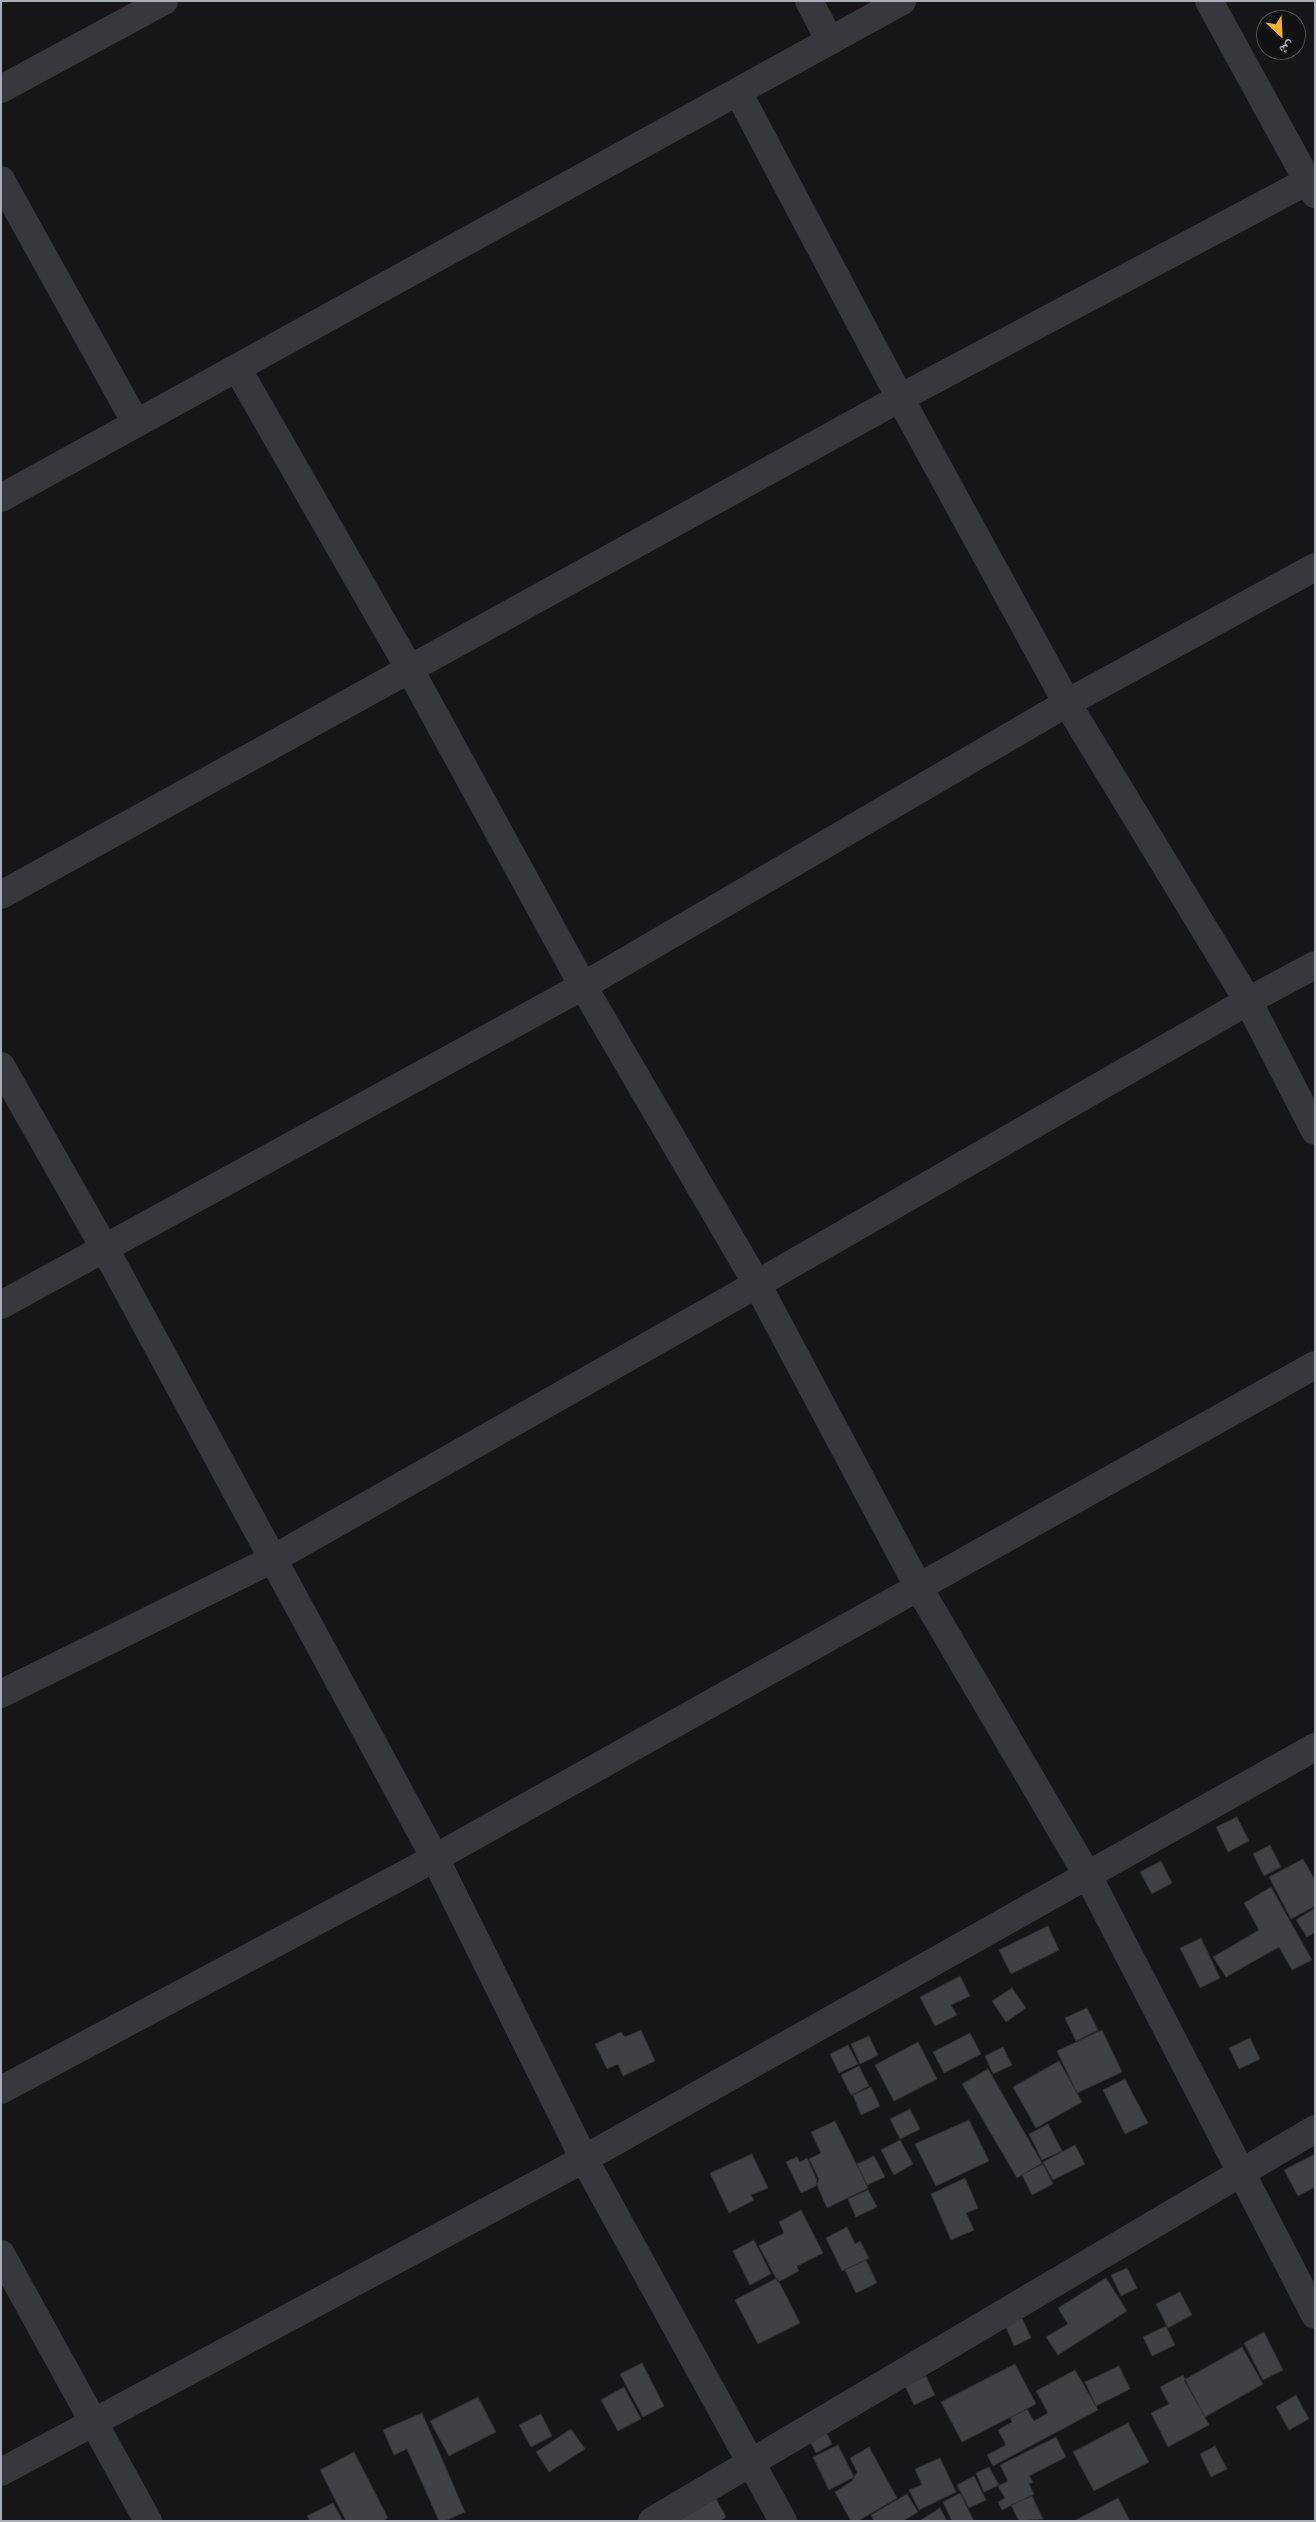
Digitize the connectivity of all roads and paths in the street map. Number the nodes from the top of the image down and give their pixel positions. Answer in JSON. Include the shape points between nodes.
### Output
{"nodes":[{"id":1,"x":164,"y":1,"type":"edge"},
{"id":2,"x":810,"y":1,"type":"edge"},
{"id":3,"x":902,"y":1,"type":"edge"},
{"id":4,"x":1209,"y":1,"type":"edge"},
{"id":5,"x":830,"y":40,"type":"junction"},
{"id":6,"x":1,"y":89,"type":"edge"},
{"id":7,"x":738,"y":92,"type":"junction"},
{"id":8,"x":1,"y":180,"type":"edge"},
{"id":9,"x":1312,"y":184,"type":"edge"},
{"id":10,"x":237,"y":368,"type":"junction"},
{"id":11,"x":900,"y":398,"type":"junction"},
{"id":12,"x":136,"y":423,"type":"junction"},
{"id":13,"x":1,"y":498,"type":"edge"},
{"id":14,"x":1315,"y":567,"type":"edge"},
{"id":15,"x":409,"y":668,"type":"junction"},
{"id":16,"x":1067,"y":703,"type":"junction"},
{"id":17,"x":1,"y":895,"type":"edge"},
{"id":18,"x":1315,"y":965,"type":"edge"},
{"id":19,"x":583,"y":986,"type":"junction"},
{"id":20,"x":1248,"y":1001,"type":"junction"},
{"id":21,"x":1,"y":1066,"type":"edge"},
{"id":22,"x":1315,"y":1131,"type":"edge"},
{"id":23,"x":105,"y":1249,"type":"junction"},
{"id":24,"x":757,"y":1284,"type":"junction"},
{"id":25,"x":1,"y":1305,"type":"edge"},
{"id":26,"x":1315,"y":1365,"type":"edge"},
{"id":27,"x":273,"y":1559,"type":"junction"},
{"id":28,"x":919,"y":1588,"type":"junction"},
{"id":29,"x":1,"y":1694,"type":"edge"},
{"id":30,"x":1315,"y":1747,"type":"edge"},
{"id":31,"x":436,"y":1858,"type":"junction"},
{"id":32,"x":1088,"y":1876,"type":"junction"},
{"id":33,"x":1,"y":2090,"type":"edge"},
{"id":34,"x":1315,"y":2129,"type":"edge"},
{"id":35,"x":584,"y":2159,"type":"junction"},
{"id":36,"x":1242,"y":2174,"type":"junction"},
{"id":37,"x":1,"y":2254,"type":"edge"},
{"id":38,"x":1315,"y":2315,"type":"edge"},
{"id":39,"x":94,"y":2423,"type":"junction"},
{"id":40,"x":749,"y":2462,"type":"junction"},
{"id":41,"x":1,"y":2472,"type":"edge"},
{"id":42,"x":148,"y":2521,"type":"edge"},
{"id":43,"x":652,"y":2521,"type":"edge"},
{"id":44,"x":783,"y":2521,"type":"edge"}],
"edges":[{"from":1,"to":6,"type":"street"},
{"from":2,"to":5,"type":"street"},
{"from":3,"to":5,"type":"street"},
{"from":4,"to":9,"type":"street"},
{"from":5,"to":7,"type":"street"},
{"from":7,"to":10,"type":"street"},
{"from":7,"to":11,"type":"street"},
{"from":8,"to":12,"type":"street"},
{"from":9,"to":11,"type":"street"},
{"from":10,"to":12,"type":"street"},
{"from":10,"to":15,"type":"street"},
{"from":11,"to":15,"type":"street"},
{"from":11,"to":16,"type":"street"},
{"from":12,"to":13,"type":"street"},
{"from":14,"to":16,"type":"street"},
{"from":15,"to":17,"type":"street"},
{"from":15,"to":19,"type":"street"},
{"from":16,"to":19,"type":"street"},
{"from":16,"to":20,"type":"street"},
{"from":18,"to":20,"type":"street"},
{"from":19,"to":23,"type":"street"},
{"from":19,"to":24,"type":"street"},
{"from":20,"to":22,"type":"street"},
{"from":20,"to":24,"type":"street"},
{"from":21,"to":23,"type":"street"},
{"from":23,"to":25,"type":"street"},
{"from":23,"to":27,"type":"street"},
{"from":24,"to":27,"type":"street"},
{"from":24,"to":28,"type":"street"},
{"from":26,"to":28,"type":"street"},
{"from":27,"to":29,"type":"street"},
{"from":27,"to":31,"type":"street"},
{"from":28,"to":31,"type":"street"},
{"from":28,"to":32,"type":"street"},
{"from":30,"to":32,"type":"street"},
{"from":31,"to":33,"type":"street"},
{"from":31,"to":35,"type":"street"},
{"from":32,"to":35,"type":"street"},
{"from":32,"to":36,"type":"street"},
{"from":34,"to":36,"type":"street"},
{"from":35,"to":39,"type":"street"},
{"from":35,"to":40,"type":"street"},
{"from":36,"to":38,"type":"street"},
{"from":36,"to":40,"type":"street"},
{"from":37,"to":39,"type":"street"},
{"from":39,"to":41,"type":"street"},
{"from":39,"to":42,"type":"street"},
{"from":40,"to":43,"type":"street"},
{"from":40,"to":44,"type":"street"}]}
